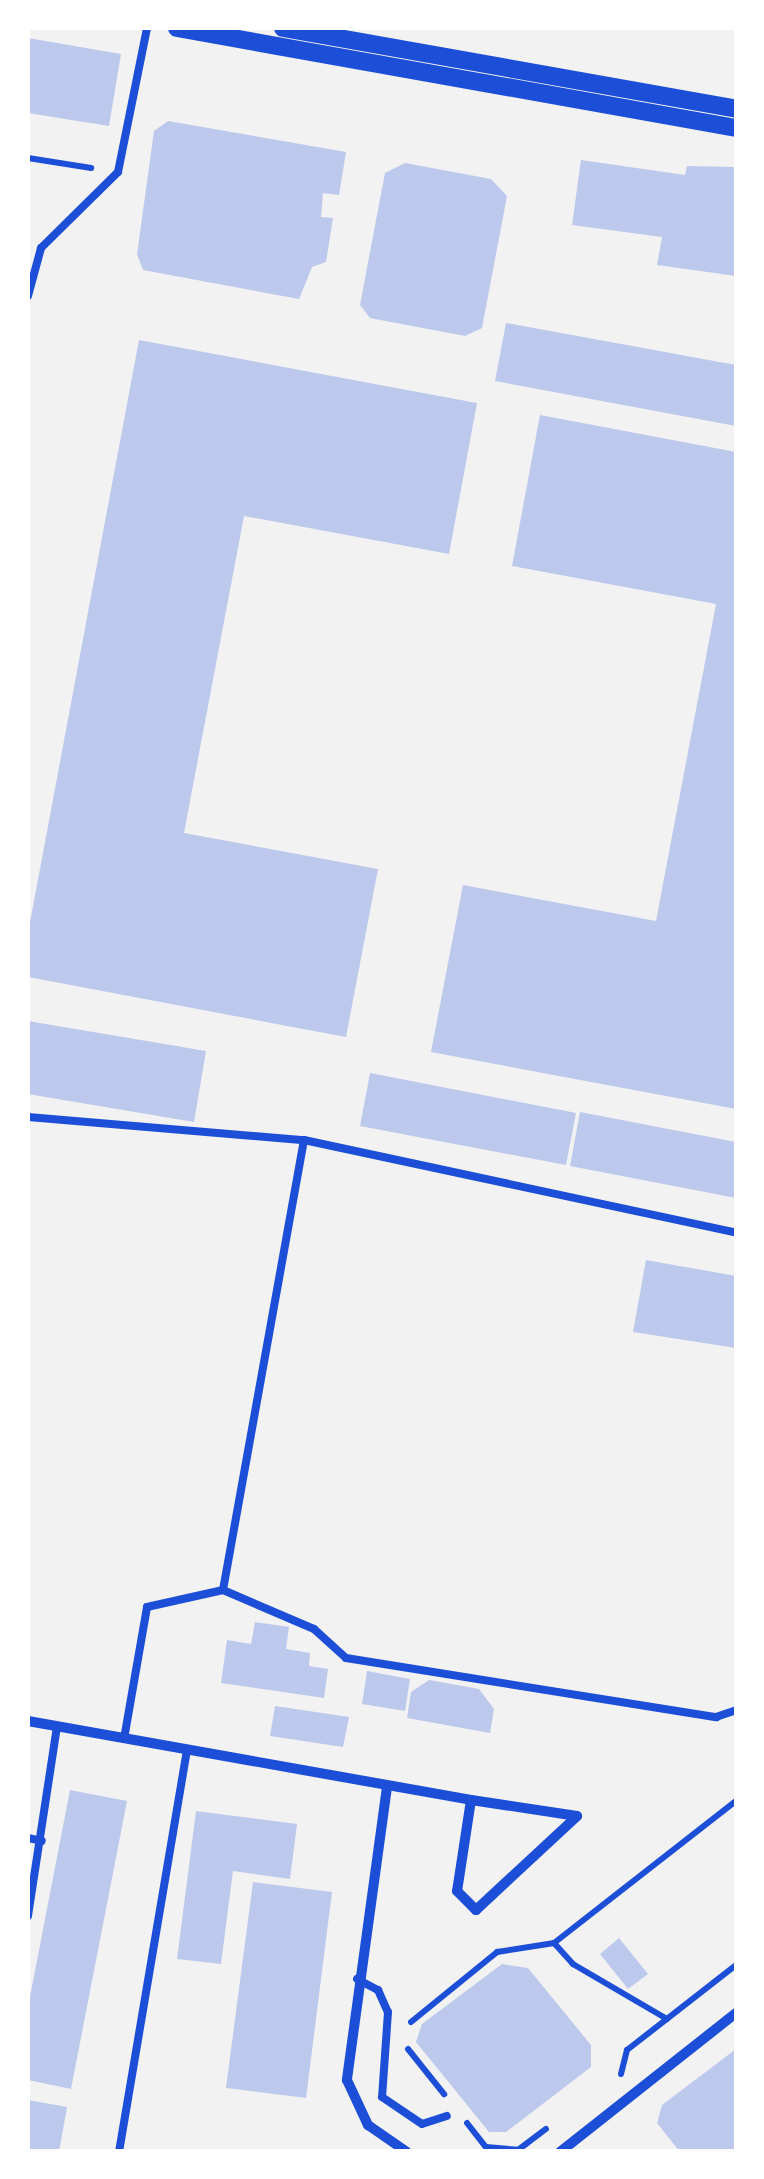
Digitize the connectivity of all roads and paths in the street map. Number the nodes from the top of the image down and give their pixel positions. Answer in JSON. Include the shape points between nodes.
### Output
{"nodes":[{"id":1,"x":147,"y":28,"type":"edge"},
{"id":2,"x":177,"y":28,"type":"edge"},
{"id":3,"x":282,"y":28,"type":"edge"},
{"id":4,"x":736,"y":108,"type":"edge"},
{"id":5,"x":736,"y":128,"type":"edge"},
{"id":6,"x":28,"y":158,"type":"edge"},
{"id":7,"x":118,"y":172,"type":"junction"},
{"id":8,"x":28,"y":296,"type":"edge"},
{"id":9,"x":28,"y":1117,"type":"edge"},
{"id":10,"x":304,"y":1140,"type":"junction"},
{"id":11,"x":736,"y":1233,"type":"edge"},
{"id":12,"x":223,"y":1590,"type":"junction"},
{"id":13,"x":736,"y":1710,"type":"edge"},
{"id":14,"x":28,"y":1722,"type":"edge"},
{"id":15,"x":57,"y":1727,"type":"junction"},
{"id":16,"x":124,"y":1740,"type":"junction"},
{"id":17,"x":187,"y":1751,"type":"junction"},
{"id":18,"x":387,"y":1787,"type":"junction"},
{"id":19,"x":471,"y":1800,"type":"junction"},
{"id":20,"x":736,"y":1801,"type":"edge"},
{"id":21,"x":28,"y":1838,"type":"edge"},
{"id":22,"x":42,"y":1841,"type":"junction"},
{"id":23,"x":28,"y":1916,"type":"edge"},
{"id":24,"x":554,"y":1943,"type":"junction"},
{"id":25,"x":736,"y":1965,"type":"edge"},
{"id":26,"x":357,"y":1979,"type":"junction"},
{"id":27,"x":736,"y":2012,"type":"edge"},
{"id":28,"x":667,"y":2019,"type":"junction"},
{"id":29,"x":606,"y":2085,"type":"dead end"},
{"id":30,"x":448,"y":2116,"type":"dead end"},
{"id":31,"x":562,"y":2118,"type":"dead end"},
{"id":32,"x":119,"y":2152,"type":"edge"},
{"id":33,"x":407,"y":2152,"type":"edge"},
{"id":34,"x":560,"y":2152,"type":"edge"}],
"edges":[{"from":1,"to":7,"type":"lane"},
{"from":2,"to":5,"type":"street"},
{"from":3,"to":4,"type":"street"},
{"from":6,"to":7,"type":"path"},
{"from":7,"to":8,"type":"lane","via":[[41,248]]},
{"from":9,"to":10,"type":"lane"},
{"from":10,"to":11,"type":"lane"},
{"from":10,"to":12,"type":"lane"},
{"from":12,"to":13,"type":"lane","via":[[314,1630],[346,1658],[716,1717]]},
{"from":12,"to":16,"type":"lane","via":[[147,1607]]},
{"from":14,"to":15,"type":"street"},
{"from":15,"to":16,"type":"street"},
{"from":15,"to":22,"type":"lane"},
{"from":16,"to":17,"type":"street"},
{"from":17,"to":18,"type":"street"},
{"from":17,"to":32,"type":"lane"},
{"from":18,"to":19,"type":"street"},
{"from":18,"to":26,"type":"street"},
{"from":19,"to":19,"type":"street","via":[[457,1891],[476,1910],[577,1816]]},
{"from":20,"to":24,"type":"path"},
{"from":21,"to":22,"type":"lane"},
{"from":22,"to":23,"type":"lane"},
{"from":24,"to":28,"type":"path"},
{"from":24,"to":31,"type":"path","via":[[498,1952],[412,2016],[408,2049],[486,2147],[518,2150]]},
{"from":25,"to":28,"type":"path"},
{"from":26,"to":30,"type":"lane","via":[[378,1990],[388,2012],[382,2097],[422,2124]]},
{"from":26,"to":33,"type":"street","via":[[347,2080],[368,2125]]},
{"from":27,"to":34,"type":"street"},
{"from":28,"to":29,"type":"path","via":[[627,2050],[621,2074]]}]}
